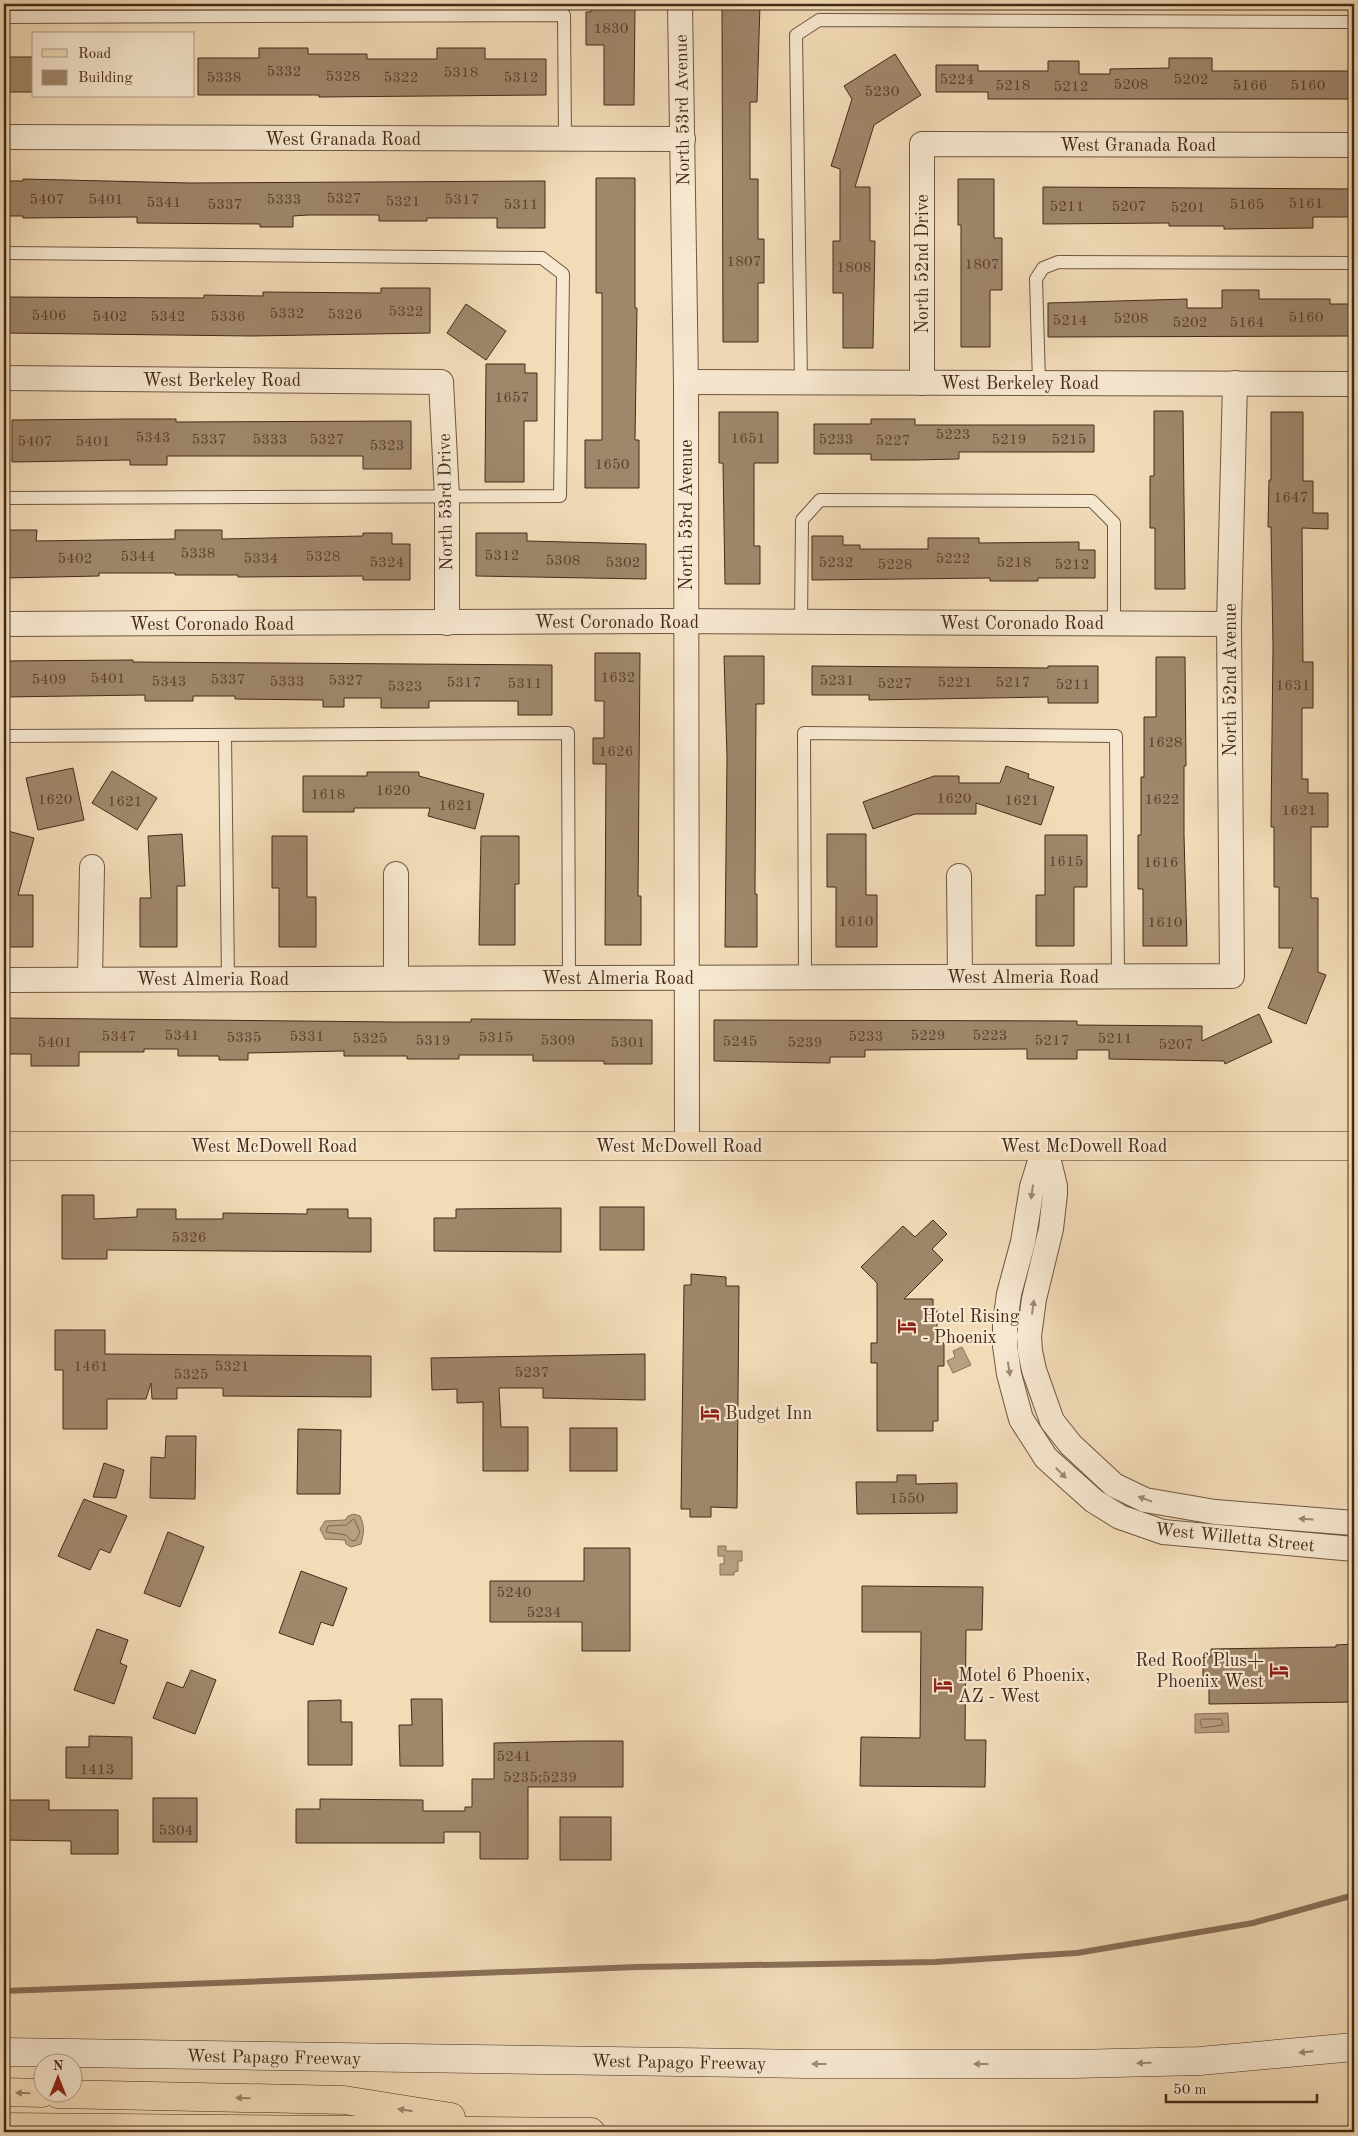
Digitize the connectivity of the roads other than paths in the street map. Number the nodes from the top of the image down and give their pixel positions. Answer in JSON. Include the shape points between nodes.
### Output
{"nodes":[{"id":1,"x":680,"y":4,"type":"edge"},
{"id":2,"x":4,"y":17,"type":"edge"},
{"id":3,"x":1354,"y":22,"type":"edge"},
{"id":4,"x":4,"y":137,"type":"edge"},
{"id":5,"x":682,"y":139,"type":"junction"},
{"id":6,"x":565,"y":140,"type":"junction"},
{"id":7,"x":922,"y":144,"type":"joint"},
{"id":8,"x":1354,"y":145,"type":"edge"},
{"id":9,"x":4,"y":253,"type":"edge"},
{"id":10,"x":1354,"y":263,"type":"edge"},
{"id":11,"x":4,"y":378,"type":"edge"},
{"id":12,"x":441,"y":382,"type":"joint"},
{"id":13,"x":686,"y":382,"type":"junction"},
{"id":14,"x":1040,"y":382,"type":"junction"},
{"id":15,"x":801,"y":383,"type":"junction"},
{"id":16,"x":922,"y":383,"type":"junction"},
{"id":17,"x":1234,"y":383,"type":"junction"},
{"id":18,"x":1354,"y":384,"type":"edge"},
{"id":19,"x":446,"y":497,"type":"junction"},
{"id":20,"x":4,"y":498,"type":"edge"},
{"id":21,"x":686,"y":621,"type":"junction"},
{"id":22,"x":801,"y":622,"type":"junction"},
{"id":23,"x":1114,"y":622,"type":"junction"},
{"id":24,"x":447,"y":623,"type":"junction"},
{"id":25,"x":4,"y":624,"type":"edge"},
{"id":26,"x":1230,"y":624,"type":"junction"},
{"id":27,"x":225,"y":734,"type":"junction"},
{"id":28,"x":4,"y":736,"type":"edge"},
{"id":29,"x":92,"y":867,"type":"dead end"},
{"id":30,"x":396,"y":874,"type":"dead end"},
{"id":31,"x":959,"y":876,"type":"dead end"},
{"id":32,"x":1118,"y":976,"type":"junction"},
{"id":33,"x":1232,"y":976,"type":"joint"},
{"id":34,"x":806,"y":977,"type":"junction"},
{"id":35,"x":960,"y":977,"type":"junction"},
{"id":36,"x":396,"y":978,"type":"junction"},
{"id":37,"x":570,"y":978,"type":"junction"},
{"id":38,"x":686,"y":978,"type":"junction"},
{"id":39,"x":90,"y":979,"type":"junction"},
{"id":40,"x":228,"y":979,"type":"junction"},
{"id":41,"x":4,"y":980,"type":"edge"},
{"id":42,"x":1045,"y":1145,"type":"junction"},
{"id":43,"x":4,"y":1146,"type":"edge"},
{"id":44,"x":687,"y":1146,"type":"junction"},
{"id":45,"x":1354,"y":1146,"type":"edge"},
{"id":46,"x":1354,"y":1522,"type":"edge"},
{"id":47,"x":1354,"y":1549,"type":"edge"},
{"id":48,"x":1354,"y":2047,"type":"edge"},
{"id":49,"x":4,"y":2052,"type":"edge"},
{"id":50,"x":4,"y":2092,"type":"edge"},
{"id":51,"x":32,"y":2093,"type":"edge"},
{"id":52,"x":82,"y":2095,"type":"edge"},
{"id":53,"x":4,"y":2127,"type":"edge"},
{"id":54,"x":539,"y":2132,"type":"edge"},
{"id":55,"x":591,"y":2132,"type":"edge"}],
"edges":[{"from":1,"to":5,"type":"street","name":"North 53rd Avenue"},
{"from":2,"to":6,"type":"lane","via":[[564,15]]},
{"from":3,"to":15,"type":"lane","via":[[819,20],[796,35]]},
{"from":4,"to":6,"type":"street","name":"West Granada Road"},
{"from":5,"to":6,"type":"street","name":"West Granada Road"},
{"from":5,"to":13,"type":"street","name":"North 53rd Avenue"},
{"from":7,"to":8,"type":"street","name":"West Granada Road"},
{"from":7,"to":16,"type":"street","name":"North 52nd Drive"},
{"from":9,"to":19,"type":"lane","via":[[542,258],[563,274],[560,496]]},
{"from":10,"to":14,"type":"lane","via":[[1058,262],[1043,268],[1036,279]]},
{"from":11,"to":12,"type":"street","name":"West Berkeley Road"},
{"from":12,"to":19,"type":"street","name":"North 53rd Drive"},
{"from":13,"to":15,"type":"street","name":"West Berkeley Road"},
{"from":13,"to":21,"type":"street","name":"North 53rd Avenue"},
{"from":14,"to":16,"type":"street","name":"West Berkeley Road"},
{"from":14,"to":17,"type":"street","name":"West Berkeley Road"},
{"from":15,"to":16,"type":"street","name":"West Berkeley Road"},
{"from":17,"to":18,"type":"street","name":"West Berkeley Road"},
{"from":17,"to":26,"type":"street","name":"North 52nd Avenue"},
{"from":19,"to":20,"type":"lane"},
{"from":19,"to":24,"type":"street","name":"North 53rd Drive"},
{"from":21,"to":22,"type":"street","name":"West Coronado Road"},
{"from":21,"to":24,"type":"street","name":"West Coronado Road"},
{"from":21,"to":38,"type":"street","name":"North 53rd Avenue"},
{"from":22,"to":23,"type":"street","name":"West Coronado Road"},
{"from":22,"to":23,"type":"lane","via":[[802,520],[820,500],[1092,501],[1114,523]]},
{"from":23,"to":26,"type":"street","name":"West Coronado Road"},
{"from":24,"to":25,"type":"street","name":"West Coronado Road"},
{"from":26,"to":33,"type":"street","name":"North 52nd Avenue"},
{"from":27,"to":28,"type":"lane"},
{"from":27,"to":37,"type":"lane","via":[[568,733]]},
{"from":27,"to":40,"type":"lane"},
{"from":29,"to":39,"type":"street"},
{"from":30,"to":36,"type":"street"},
{"from":31,"to":35,"type":"street"},
{"from":32,"to":33,"type":"street","name":"West Almeria Road"},
{"from":32,"to":34,"type":"lane","via":[[1116,736],[804,733]]},
{"from":32,"to":35,"type":"street","name":"West Almeria Road"},
{"from":34,"to":35,"type":"street","name":"West Almeria Road"},
{"from":34,"to":38,"type":"street","name":"West Almeria Road"},
{"from":36,"to":37,"type":"street","name":"West Almeria Road"},
{"from":36,"to":40,"type":"street","name":"West Almeria Road"},
{"from":37,"to":38,"type":"street","name":"West Almeria Road"},
{"from":38,"to":44,"type":"street","name":"North 53rd Avenue"},
{"from":39,"to":40,"type":"street","name":"West Almeria Road"},
{"from":39,"to":41,"type":"street","name":"West Almeria Road"},
{"from":42,"to":44,"type":"main road","name":"West McDowell Road"},
{"from":42,"to":45,"type":"main road","name":"West McDowell Road"},
{"from":46,"to":42,"type":"street","name":"West Willetta Street","one_way":true,"via":[[1215,1512],[1145,1500],[1114,1485],[1088,1462],[1052,1421],[1034,1370],[1029,1336],[1055,1194]]},
{"from":42,"to":47,"type":"street","name":"West Willetta Street","one_way":true,"via":[[1032,1187],[1005,1322],[1005,1346],[1021,1419],[1046,1458],[1094,1502],[1134,1523],[1163,1532]]},
{"from":43,"to":44,"type":"main road","name":"West McDowell Road"},
{"from":48,"to":49,"type":"main road","name":"West Papago Freeway","one_way":true,"via":[[1200,2061],[1073,2064],[806,2064]]},
{"from":51,"to":50,"type":"main road","one_way":true},
{"from":54,"to":52,"type":"main road","one_way":true,"via":[[344,2100]]},
{"from":53,"to":54,"type":"main road"},
{"from":54,"to":55,"type":"main road"}]}
